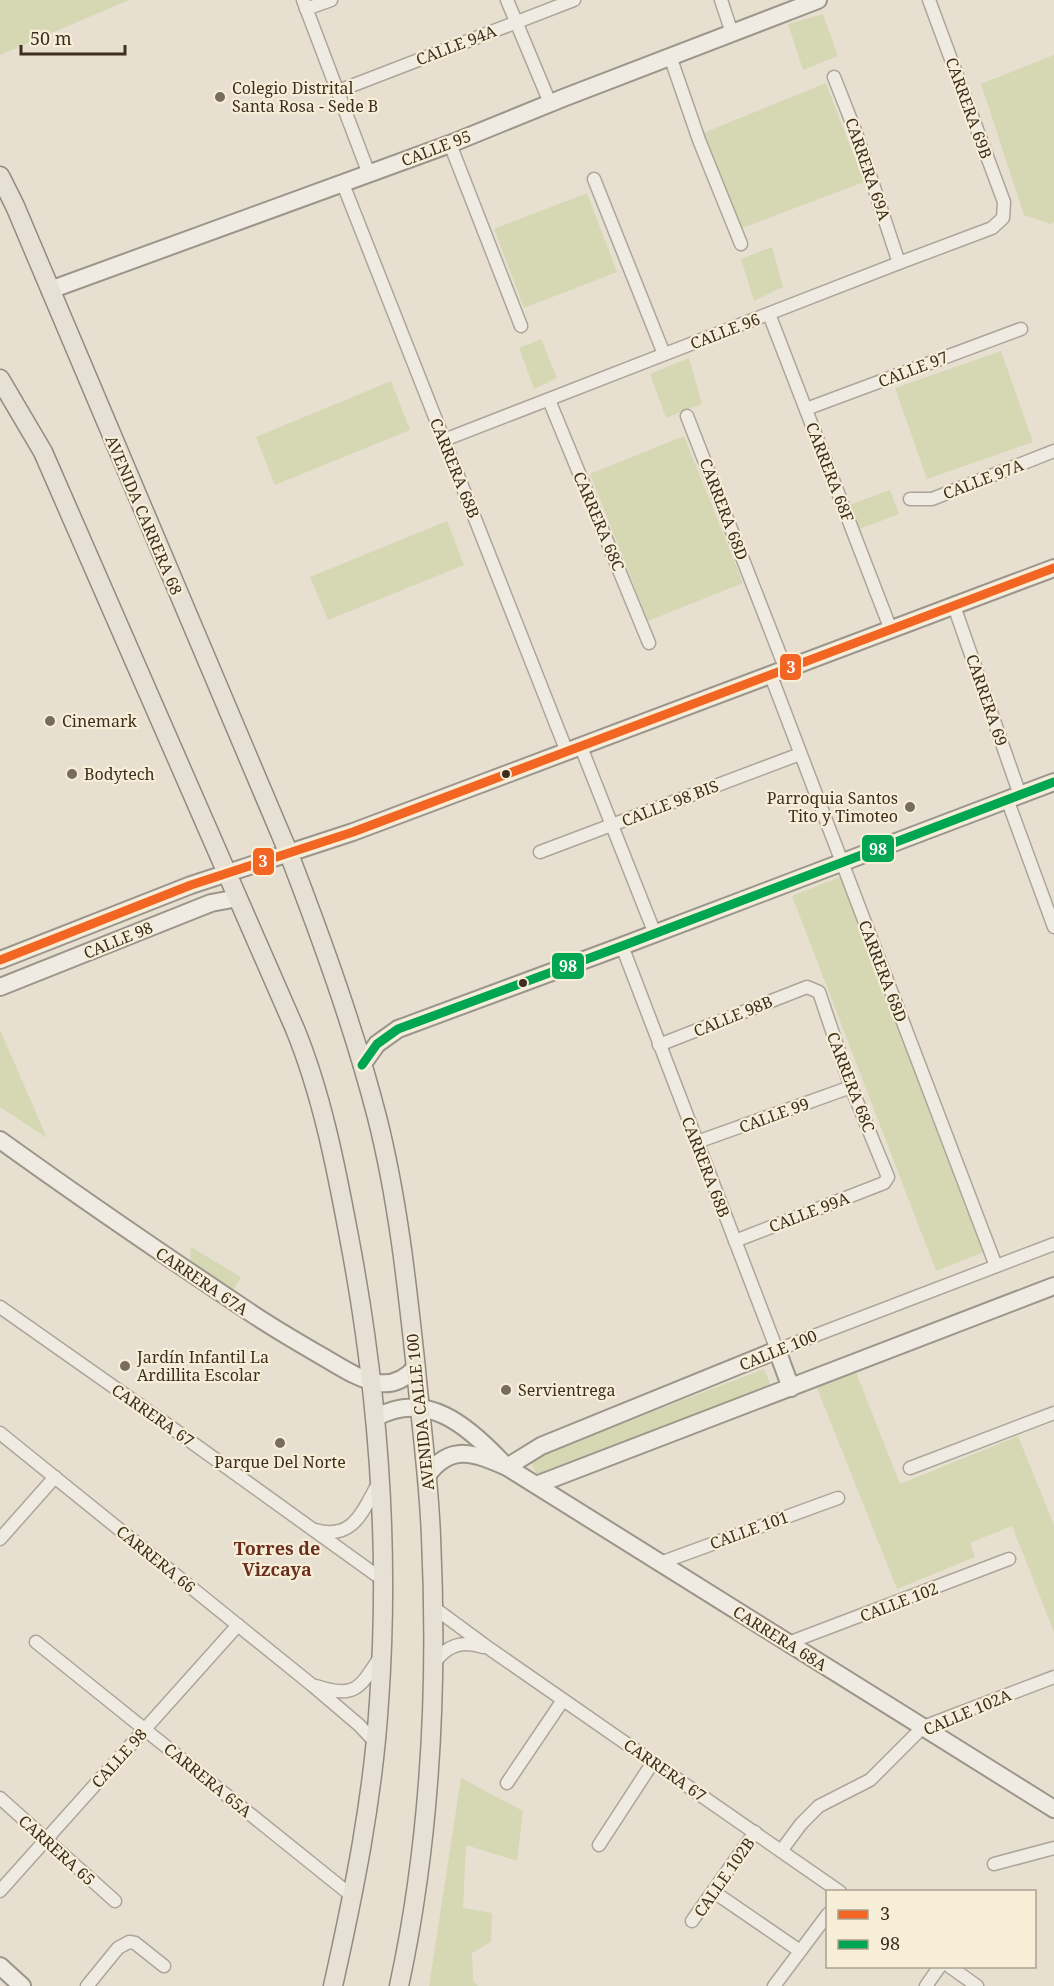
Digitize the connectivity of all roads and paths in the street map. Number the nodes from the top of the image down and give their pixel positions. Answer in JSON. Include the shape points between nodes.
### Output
{"nodes":[{"id":1,"x":332,"y":0,"type":"edge"},
{"id":2,"x":507,"y":0,"type":"edge"},
{"id":3,"x":574,"y":0,"type":"edge"},
{"id":4,"x":721,"y":0,"type":"edge"},
{"id":5,"x":819,"y":0,"type":"edge"},
{"id":6,"x":929,"y":0,"type":"edge"},
{"id":7,"x":305,"y":5,"type":"edge"},
{"id":8,"x":517,"y":22,"type":"junction"},
{"id":9,"x":732,"y":33,"type":"junction"},
{"id":10,"x":670,"y":56,"type":"junction"},
{"id":11,"x":834,"y":77,"type":"dead end"},
{"id":12,"x":338,"y":91,"type":"junction"},
{"id":13,"x":550,"y":103,"type":"junction"},
{"id":14,"x":450,"y":144,"type":"junction"},
{"id":15,"x":369,"y":174,"type":"junction"},
{"id":16,"x":0,"y":176,"type":"edge"},
{"id":17,"x":594,"y":178,"type":"dead end"},
{"id":18,"x":343,"y":184,"type":"junction"},
{"id":19,"x":1003,"y":218,"type":"joint"},
{"id":20,"x":741,"y":244,"type":"dead end"},
{"id":21,"x":899,"y":262,"type":"junction"},
{"id":22,"x":50,"y":290,"type":"junction"},
{"id":23,"x":769,"y":314,"type":"junction"},
{"id":24,"x":521,"y":326,"type":"dead end"},
{"id":25,"x":1021,"y":329,"type":"dead end"},
{"id":26,"x":664,"y":354,"type":"junction"},
{"id":27,"x":0,"y":379,"type":"edge"},
{"id":28,"x":549,"y":400,"type":"junction"},
{"id":29,"x":806,"y":409,"type":"junction"},
{"id":30,"x":687,"y":416,"type":"dead end"},
{"id":31,"x":444,"y":440,"type":"junction"},
{"id":32,"x":1054,"y":451,"type":"edge"},
{"id":33,"x":910,"y":499,"type":"dead end"},
{"id":34,"x":1054,"y":568,"type":"edge"},
{"id":35,"x":954,"y":606,"type":"junction"},
{"id":36,"x":891,"y":630,"type":"junction"},
{"id":37,"x":650,"y":643,"type":"dead end"},
{"id":38,"x":778,"y":673,"type":"junction"},
{"id":39,"x":574,"y":750,"type":"junction"},
{"id":40,"x":800,"y":754,"type":"junction"},
{"id":41,"x":1054,"y":782,"type":"edge"},
{"id":42,"x":1013,"y":797,"type":"junction"},
{"id":43,"x":611,"y":825,"type":"junction"},
{"id":44,"x":540,"y":852,"type":"dead end"},
{"id":45,"x":289,"y":854,"type":"junction"},
{"id":46,"x":842,"y":862,"type":"junction"},
{"id":47,"x":228,"y":873,"type":"junction"},
{"id":48,"x":238,"y":898,"type":"junction"},
{"id":49,"x":1054,"y":927,"type":"edge"},
{"id":50,"x":655,"y":934,"type":"junction"},
{"id":51,"x":622,"y":946,"type":"junction"},
{"id":52,"x":0,"y":960,"type":"edge"},
{"id":53,"x":0,"y":987,"type":"edge"},
{"id":54,"x":807,"y":987,"type":"joint"},
{"id":55,"x":659,"y":1045,"type":"junction"},
{"id":56,"x":362,"y":1065,"type":"junction"},
{"id":57,"x":851,"y":1087,"type":"junction"},
{"id":58,"x":0,"y":1140,"type":"edge"},
{"id":59,"x":697,"y":1142,"type":"junction"},
{"id":60,"x":884,"y":1182,"type":"joint"},
{"id":61,"x":735,"y":1241,"type":"junction"},
{"id":62,"x":1054,"y":1244,"type":"edge"},
{"id":63,"x":996,"y":1266,"type":"junction"},
{"id":64,"x":1054,"y":1286,"type":"edge"},
{"id":65,"x":0,"y":1307,"type":"edge"},
{"id":66,"x":777,"y":1350,"type":"junction"},
{"id":67,"x":415,"y":1368,"type":"junction"},
{"id":68,"x":371,"y":1381,"type":"junction"},
{"id":69,"x":790,"y":1388,"type":"junction"},
{"id":70,"x":420,"y":1407,"type":"junction"},
{"id":71,"x":1054,"y":1413,"type":"edge"},
{"id":72,"x":375,"y":1418,"type":"junction"},
{"id":73,"x":0,"y":1433,"type":"edge"},
{"id":74,"x":507,"y":1467,"type":"junction"},
{"id":75,"x":910,"y":1468,"type":"dead end"},
{"id":76,"x":427,"y":1476,"type":"junction"},
{"id":77,"x":55,"y":1477,"type":"junction"},
{"id":78,"x":379,"y":1482,"type":"junction"},
{"id":79,"x":536,"y":1485,"type":"junction"},
{"id":80,"x":838,"y":1498,"type":"dead end"},
{"id":81,"x":304,"y":1525,"type":"junction"},
{"id":82,"x":0,"y":1539,"type":"edge"},
{"id":83,"x":1010,"y":1559,"type":"dead end"},
{"id":84,"x":660,"y":1563,"type":"junction"},
{"id":85,"x":382,"y":1580,"type":"junction"},
{"id":86,"x":433,"y":1607,"type":"junction"},
{"id":87,"x":238,"y":1625,"type":"junction"},
{"id":88,"x":36,"y":1642,"type":"dead end"},
{"id":89,"x":788,"y":1643,"type":"junction"},
{"id":90,"x":490,"y":1649,"type":"junction"},
{"id":91,"x":382,"y":1655,"type":"junction"},
{"id":92,"x":434,"y":1664,"type":"junction"},
{"id":93,"x":1054,"y":1677,"type":"edge"},
{"id":94,"x":312,"y":1685,"type":"junction"},
{"id":95,"x":563,"y":1700,"type":"junction"},
{"id":96,"x":923,"y":1727,"type":"junction"},
{"id":97,"x":145,"y":1728,"type":"junction"},
{"id":98,"x":375,"y":1743,"type":"junction"},
{"id":99,"x":653,"y":1762,"type":"junction"},
{"id":100,"x":507,"y":1783,"type":"dead end"},
{"id":101,"x":0,"y":1798,"type":"edge"},
{"id":102,"x":1054,"y":1809,"type":"edge"},
{"id":103,"x":754,"y":1832,"type":"junction"},
{"id":104,"x":46,"y":1840,"type":"junction"},
{"id":105,"x":599,"y":1845,"type":"dead end"},
{"id":106,"x":1054,"y":1848,"type":"edge"},
{"id":107,"x":781,"y":1851,"type":"junction"},
{"id":108,"x":994,"y":1864,"type":"dead end"},
{"id":109,"x":837,"y":1890,"type":"edge"},
{"id":110,"x":0,"y":1891,"type":"edge"},
{"id":111,"x":714,"y":1892,"type":"junction"},
{"id":112,"x":352,"y":1896,"type":"junction"},
{"id":113,"x":115,"y":1901,"type":"dead end"},
{"id":114,"x":826,"y":1917,"type":"edge"},
{"id":115,"x":692,"y":1921,"type":"dead end"},
{"id":116,"x":800,"y":1951,"type":"junction"},
{"id":117,"x":0,"y":1966,"type":"edge"},
{"id":118,"x":164,"y":1966,"type":"dead end"},
{"id":119,"x":939,"y":1968,"type":"edge"},
{"id":120,"x":952,"y":1968,"type":"edge"},
{"id":121,"x":22,"y":1986,"type":"edge"},
{"id":122,"x":87,"y":1986,"type":"edge"},
{"id":123,"x":333,"y":1986,"type":"edge"},
{"id":124,"x":399,"y":1986,"type":"edge"},
{"id":125,"x":774,"y":1986,"type":"edge"},
{"id":126,"x":927,"y":1986,"type":"edge"},
{"id":127,"x":977,"y":1986,"type":"edge"}],
"edges":[{"from":1,"to":7,"type":"street"},
{"from":2,"to":8,"type":"street"},
{"from":3,"to":8,"type":"street","name":"CALLE 94A"},
{"from":4,"to":9,"type":"street"},
{"from":5,"to":9,"type":"street","name":"CALLE 95"},
{"from":6,"to":19,"type":"street","name":"CARRERA 69B","via":[[1004,202]]},
{"from":7,"to":12,"type":"street"},
{"from":8,"to":12,"type":"street","name":"CALLE 94A"},
{"from":8,"to":13,"type":"street"},
{"from":9,"to":10,"type":"street","name":"CALLE 95"},
{"from":10,"to":13,"type":"street","name":"CALLE 95"},
{"from":10,"to":20,"type":"street"},
{"from":11,"to":21,"type":"street","name":"CARRERA 69A"},
{"from":12,"to":15,"type":"street"},
{"from":13,"to":14,"type":"street","name":"CALLE 95"},
{"from":14,"to":15,"type":"street","name":"CALLE 95"},
{"from":14,"to":24,"type":"street"},
{"from":15,"to":18,"type":"street","name":"CALLE 95"},
{"from":16,"to":22,"type":"main road","name":"AVENIDA CARRERA 68"},
{"from":17,"to":26,"type":"street"},
{"from":18,"to":22,"type":"street","name":"CALLE 95"},
{"from":18,"to":31,"type":"street","name":"CARRERA 68B"},
{"from":19,"to":21,"type":"street","name":"CALLE 96","via":[[992,228]]},
{"from":21,"to":23,"type":"street","name":"CALLE 96"},
{"from":22,"to":45,"type":"main road","name":"AVENIDA CARRERA 68"},
{"from":23,"to":26,"type":"street","name":"CALLE 96"},
{"from":23,"to":29,"type":"street","name":"CARRERA 68F"},
{"from":25,"to":29,"type":"street","name":"CALLE 97"},
{"from":26,"to":28,"type":"street","name":"CALLE 96"},
{"from":27,"to":47,"type":"main road","via":[[44,452]]},
{"from":28,"to":31,"type":"street","name":"CALLE 96"},
{"from":28,"to":37,"type":"street","name":"CARRERA 68C"},
{"from":29,"to":36,"type":"street","name":"CARRERA 68F"},
{"from":30,"to":38,"type":"street","name":"CARRERA 68D"},
{"from":31,"to":39,"type":"street","name":"CARRERA 68B"},
{"from":32,"to":33,"type":"street","name":"CALLE 97A","via":[[932,499]]},
{"from":34,"to":35,"type":"street","name":"CALLE 98"},
{"from":35,"to":36,"type":"street","name":"CALLE 98"},
{"from":35,"to":42,"type":"street","name":"CARRERA 69"},
{"from":36,"to":38,"type":"street","name":"CALLE 98"},
{"from":38,"to":39,"type":"street","name":"CALLE 98"},
{"from":38,"to":40,"type":"street","name":"CARRERA 68D"},
{"from":39,"to":43,"type":"street","name":"CARRERA 68B"},
{"from":39,"to":45,"type":"street","name":"CALLE 98"},
{"from":40,"to":43,"type":"street","name":"CALLE 98 BIS"},
{"from":40,"to":46,"type":"street","name":"CARRERA 68D"},
{"from":41,"to":42,"type":"street"},
{"from":42,"to":46,"type":"street"},
{"from":42,"to":49,"type":"street","name":"CARRERA 69"},
{"from":43,"to":44,"type":"street","name":"CALLE 98 BIS"},
{"from":43,"to":50,"type":"street","name":"CARRERA 68B"},
{"from":45,"to":47,"type":"street","name":"CALLE 98"},
{"from":45,"to":56,"type":"main road","name":"AVENIDA CALLE 100"},
{"from":46,"to":50,"type":"street"},
{"from":46,"to":63,"type":"street","name":"CARRERA 68D"},
{"from":47,"to":48,"type":"main road"},
{"from":47,"to":52,"type":"street","name":"CALLE 98"},
{"from":48,"to":53,"type":"street","name":"CALLE 98","via":[[211,903]]},
{"from":48,"to":68,"type":"main road","via":[[304,1052],[322,1113],[359,1289]]},
{"from":50,"to":51,"type":"street"},
{"from":51,"to":55,"type":"street","name":"CARRERA 68B"},
{"from":51,"to":56,"type":"street","via":[[398,1029],[377,1044]]},
{"from":54,"to":55,"type":"street","name":"CALLE 98B"},
{"from":54,"to":57,"type":"street","name":"CARRERA 68C","via":[[819,992]]},
{"from":55,"to":59,"type":"street","name":"CARRERA 68B"},
{"from":56,"to":67,"type":"main road","name":"AVENIDA CALLE 100","via":[[398,1223]]},
{"from":57,"to":59,"type":"street","name":"CALLE 99"},
{"from":57,"to":60,"type":"street","name":"CARRERA 68C","via":[[888,1174]]},
{"from":58,"to":68,"type":"street","name":"CARRERA 67A","via":[[280,1333]]},
{"from":59,"to":61,"type":"street","name":"CARRERA 68B"},
{"from":60,"to":61,"type":"street","name":"CALLE 99A"},
{"from":61,"to":66,"type":"street","name":"CARRERA 68B"},
{"from":62,"to":63,"type":"street","name":"CALLE 100"},
{"from":63,"to":66,"type":"street","name":"CALLE 100"},
{"from":64,"to":69,"type":"street"},
{"from":65,"to":81,"type":"street","name":"CARRERA 67"},
{"from":66,"to":69,"type":"street","name":"CARRERA 68B"},
{"from":66,"to":74,"type":"street","name":"CALLE 100","via":[[541,1446]]},
{"from":67,"to":68,"type":"street","name":"CARRERA 67A","via":[[395,1382]]},
{"from":67,"to":70,"type":"main road","name":"AVENIDA CALLE 100"},
{"from":68,"to":72,"type":"main road"},
{"from":69,"to":79,"type":"street"},
{"from":70,"to":72,"type":"street","name":"CARRERA 68A","via":[[396,1408]]},
{"from":70,"to":74,"type":"street","name":"CARRERA 68A","via":[[471,1432]]},
{"from":70,"to":76,"type":"main road","name":"AVENIDA CALLE 100"},
{"from":71,"to":75,"type":"street"},
{"from":72,"to":78,"type":"main road"},
{"from":73,"to":77,"type":"street","name":"CARRERA 66"},
{"from":74,"to":76,"type":"street","name":"CARRERA 68A","via":[[484,1457],[462,1454],[441,1460]]},
{"from":74,"to":79,"type":"street","name":"CARRERA 68A"},
{"from":76,"to":86,"type":"main road","name":"AVENIDA CALLE 100"},
{"from":77,"to":82,"type":"street"},
{"from":77,"to":87,"type":"street","name":"CARRERA 66"},
{"from":78,"to":81,"type":"street","name":"CARRERA 67","via":[[350,1528],[327,1533]]},
{"from":78,"to":85,"type":"main road"},
{"from":79,"to":84,"type":"street","name":"CARRERA 68A"},
{"from":80,"to":84,"type":"street","name":"CALLE 101"},
{"from":81,"to":85,"type":"street","name":"CARRERA 67"},
{"from":83,"to":89,"type":"street","name":"CALLE 102"},
{"from":84,"to":89,"type":"street","name":"CARRERA 68A"},
{"from":85,"to":91,"type":"main road"},
{"from":86,"to":90,"type":"street","name":"CARRERA 67"},
{"from":86,"to":92,"type":"main road","name":"AVENIDA CALLE 100"},
{"from":87,"to":94,"type":"street","name":"CARRERA 66"},
{"from":87,"to":97,"type":"street","name":"CALLE 98"},
{"from":88,"to":97,"type":"street","name":"CARRERA 65A"},
{"from":89,"to":96,"type":"street","name":"CARRERA 68A"},
{"from":90,"to":92,"type":"street","name":"CARRERA 67","via":[[460,1643],[443,1651]]},
{"from":90,"to":95,"type":"street","name":"CARRERA 67"},
{"from":91,"to":94,"type":"street","name":"CARRERA 66","via":[[354,1690],[341,1692]]},
{"from":91,"to":98,"type":"main road"},
{"from":92,"to":124,"type":"main road","name":"AVENIDA CALLE 100","via":[[426,1820]]},
{"from":93,"to":96,"type":"street","name":"CALLE 102A"},
{"from":94,"to":98,"type":"street","name":"CARRERA 66"},
{"from":95,"to":99,"type":"street","name":"CARRERA 67"},
{"from":95,"to":100,"type":"street"},
{"from":96,"to":102,"type":"street","name":"CARRERA 68A"},
{"from":96,"to":107,"type":"street","name":"CALLE 102A","via":[[870,1779],[819,1806]]},
{"from":97,"to":104,"type":"street","name":"CALLE 98"},
{"from":97,"to":112,"type":"street","name":"CARRERA 65A"},
{"from":98,"to":112,"type":"main road"},
{"from":99,"to":103,"type":"street","name":"CARRERA 67"},
{"from":99,"to":105,"type":"street"},
{"from":101,"to":104,"type":"street","name":"CARRERA 65"},
{"from":103,"to":107,"type":"street","name":"CARRERA 67"},
{"from":103,"to":111,"type":"street","name":"CALLE 102B"},
{"from":104,"to":110,"type":"street","name":"CALLE 98"},
{"from":104,"to":113,"type":"street","name":"CARRERA 65"},
{"from":106,"to":108,"type":"street"},
{"from":107,"to":109,"type":"street","name":"CARRERA 67"},
{"from":111,"to":115,"type":"street","name":"CALLE 102B"},
{"from":111,"to":116,"type":"street"},
{"from":112,"to":123,"type":"main road"},
{"from":114,"to":116,"type":"street"},
{"from":116,"to":125,"type":"street"},
{"from":117,"to":121,"type":"street"},
{"from":118,"to":122,"type":"street","via":[[129,1942],[118,1948]]},
{"from":119,"to":126,"type":"street"},
{"from":120,"to":127,"type":"street"}]}
